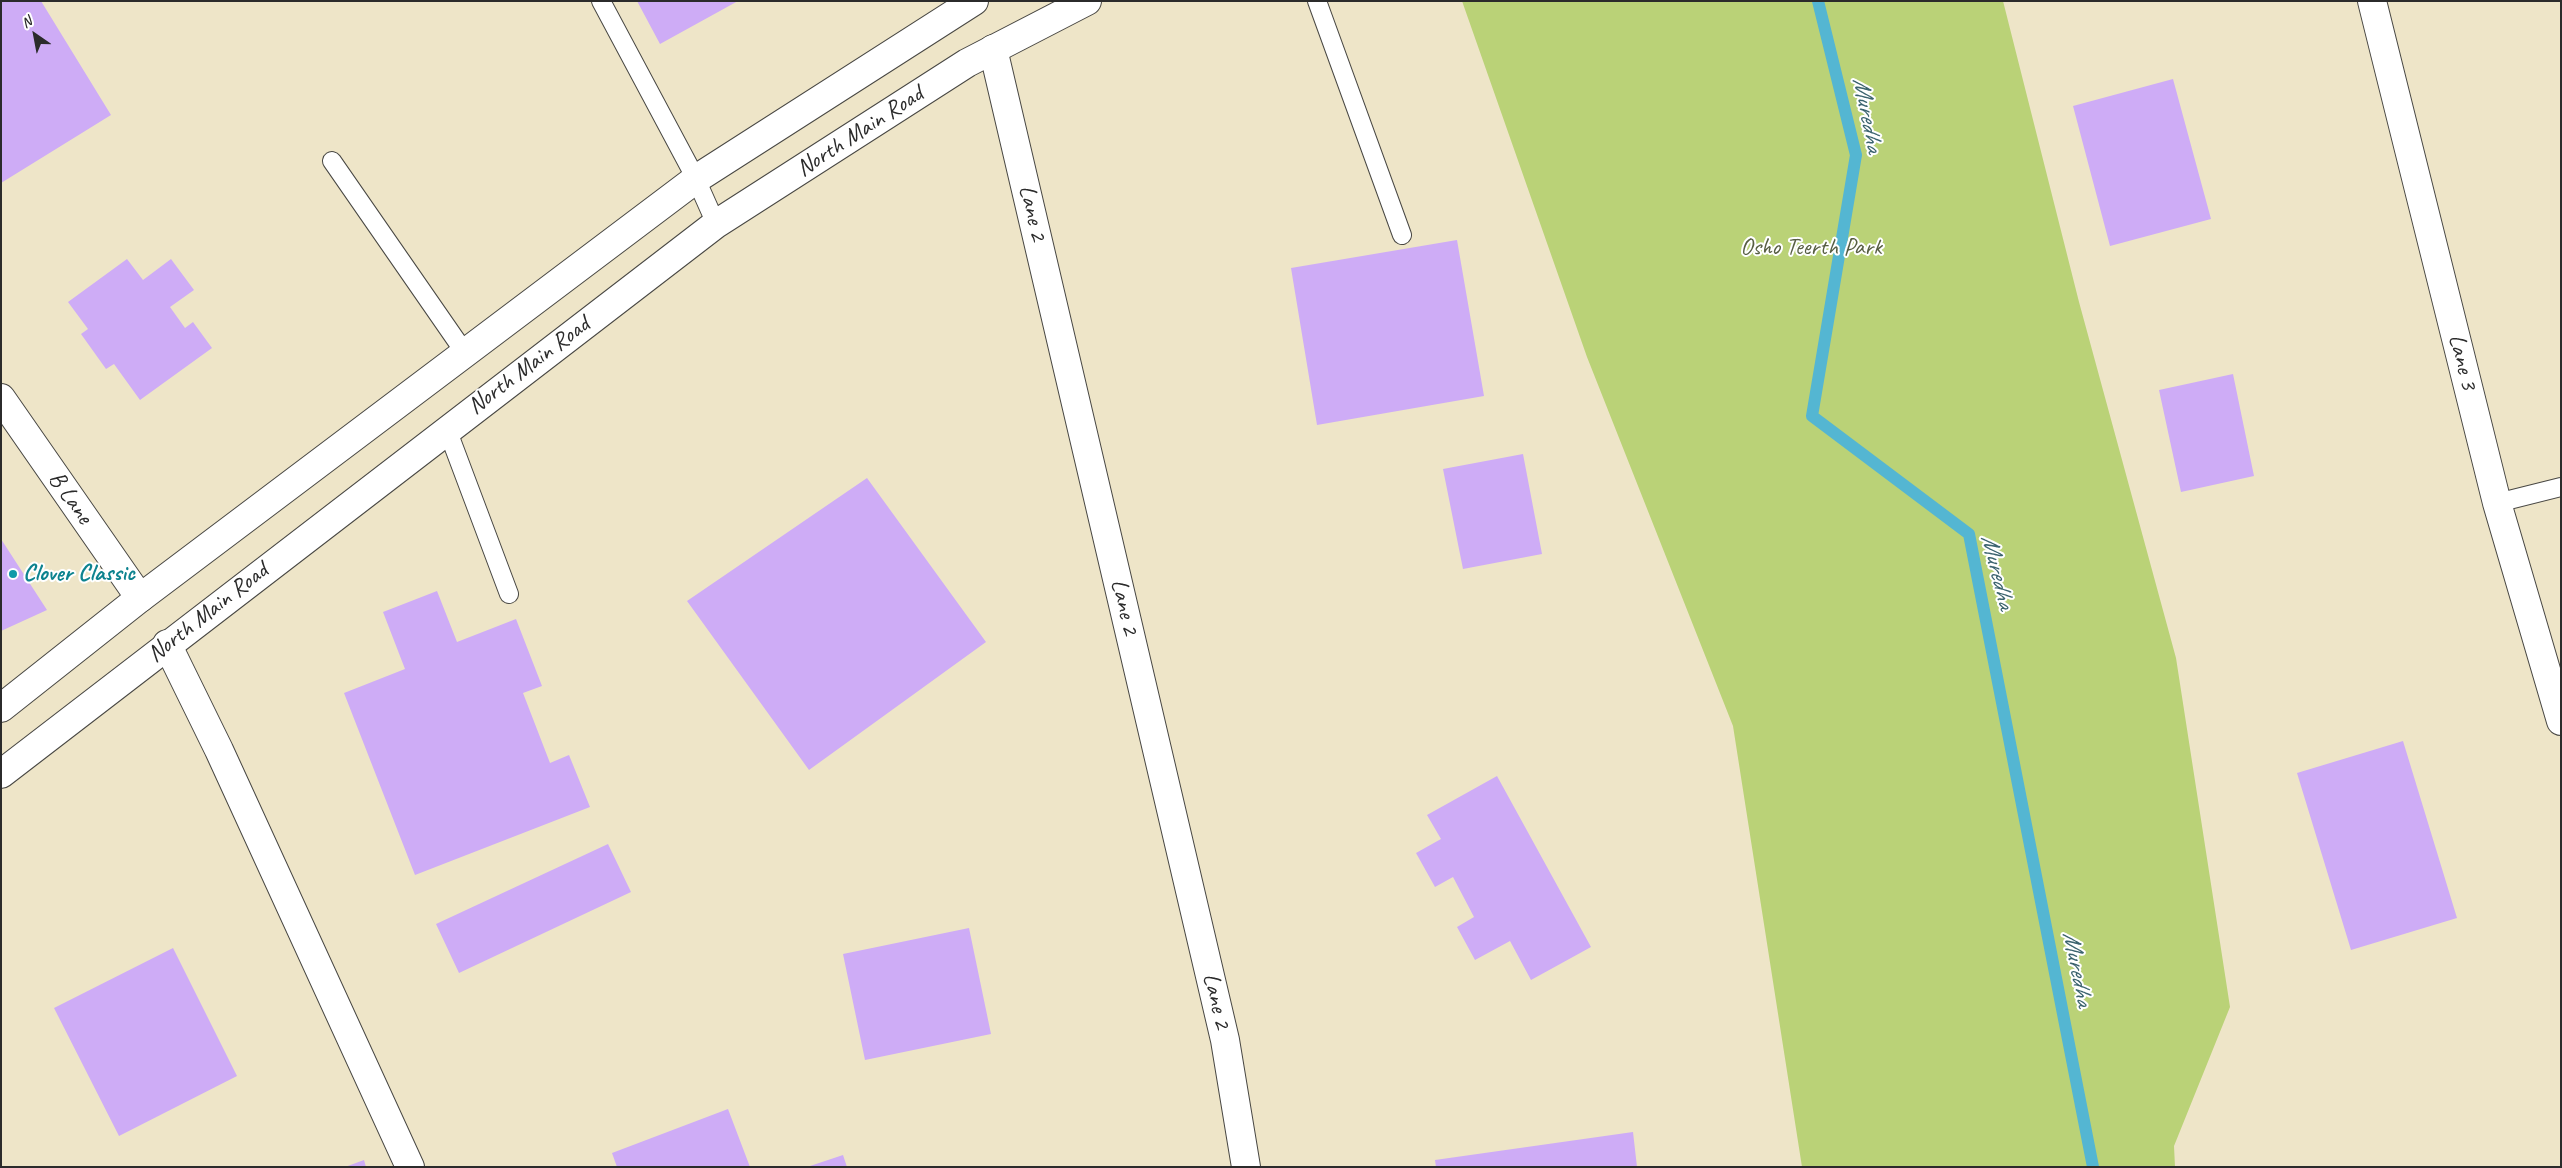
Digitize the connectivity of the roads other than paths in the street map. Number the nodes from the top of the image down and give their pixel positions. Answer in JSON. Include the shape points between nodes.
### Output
{"nodes":[{"id":1,"x":601,"y":1,"type":"edge"},
{"id":2,"x":974,"y":1,"type":"edge"},
{"id":3,"x":1087,"y":1,"type":"edge"},
{"id":4,"x":1316,"y":1,"type":"edge"},
{"id":5,"x":2372,"y":1,"type":"edge"},
{"id":6,"x":993,"y":49,"type":"junction"},
{"id":7,"x":332,"y":161,"type":"dead end"},
{"id":8,"x":696,"y":179,"type":"junction"},
{"id":9,"x":716,"y":224,"type":"junction"},
{"id":10,"x":1402,"y":235,"type":"dead end"},
{"id":11,"x":464,"y":353,"type":"junction"},
{"id":12,"x":1,"y":398,"type":"edge"},
{"id":13,"x":448,"y":429,"type":"junction"},
{"id":14,"x":2561,"y":487,"type":"edge"},
{"id":15,"x":2497,"y":503,"type":"junction"},
{"id":16,"x":509,"y":594,"type":"dead end"},
{"id":17,"x":140,"y":598,"type":"junction"},
{"id":18,"x":167,"y":644,"type":"junction"},
{"id":19,"x":1,"y":708,"type":"edge"},
{"id":20,"x":2561,"y":721,"type":"edge"},
{"id":21,"x":1,"y":774,"type":"edge"},
{"id":22,"x":410,"y":1167,"type":"edge"},
{"id":23,"x":1246,"y":1167,"type":"edge"}],
"edges":[{"from":1,"to":8,"type":"lane"},
{"from":2,"to":8,"type":"street","name":"North Main Road"},
{"from":3,"to":6,"type":"street","name":"North Main Road"},
{"from":4,"to":10,"type":"lane"},
{"from":5,"to":15,"type":"street","name":"Lane 3"},
{"from":6,"to":9,"type":"street","name":"North Main Road"},
{"from":6,"to":23,"type":"street","name":"Lane 2","via":[[1225,1040]]},
{"from":7,"to":11,"type":"lane"},
{"from":8,"to":9,"type":"lane"},
{"from":8,"to":11,"type":"street","name":"North Main Road"},
{"from":9,"to":13,"type":"street","name":"North Main Road"},
{"from":11,"to":17,"type":"street","name":"North Main Road"},
{"from":12,"to":17,"type":"street","name":"B Lane"},
{"from":13,"to":16,"type":"lane"},
{"from":13,"to":18,"type":"street","name":"North Main Road"},
{"from":14,"to":15,"type":"lane"},
{"from":15,"to":20,"type":"street","name":"Lane 3"},
{"from":17,"to":19,"type":"street","name":"North Main Road"},
{"from":18,"to":21,"type":"street","name":"North Main Road"},
{"from":18,"to":22,"type":"street"}]}
